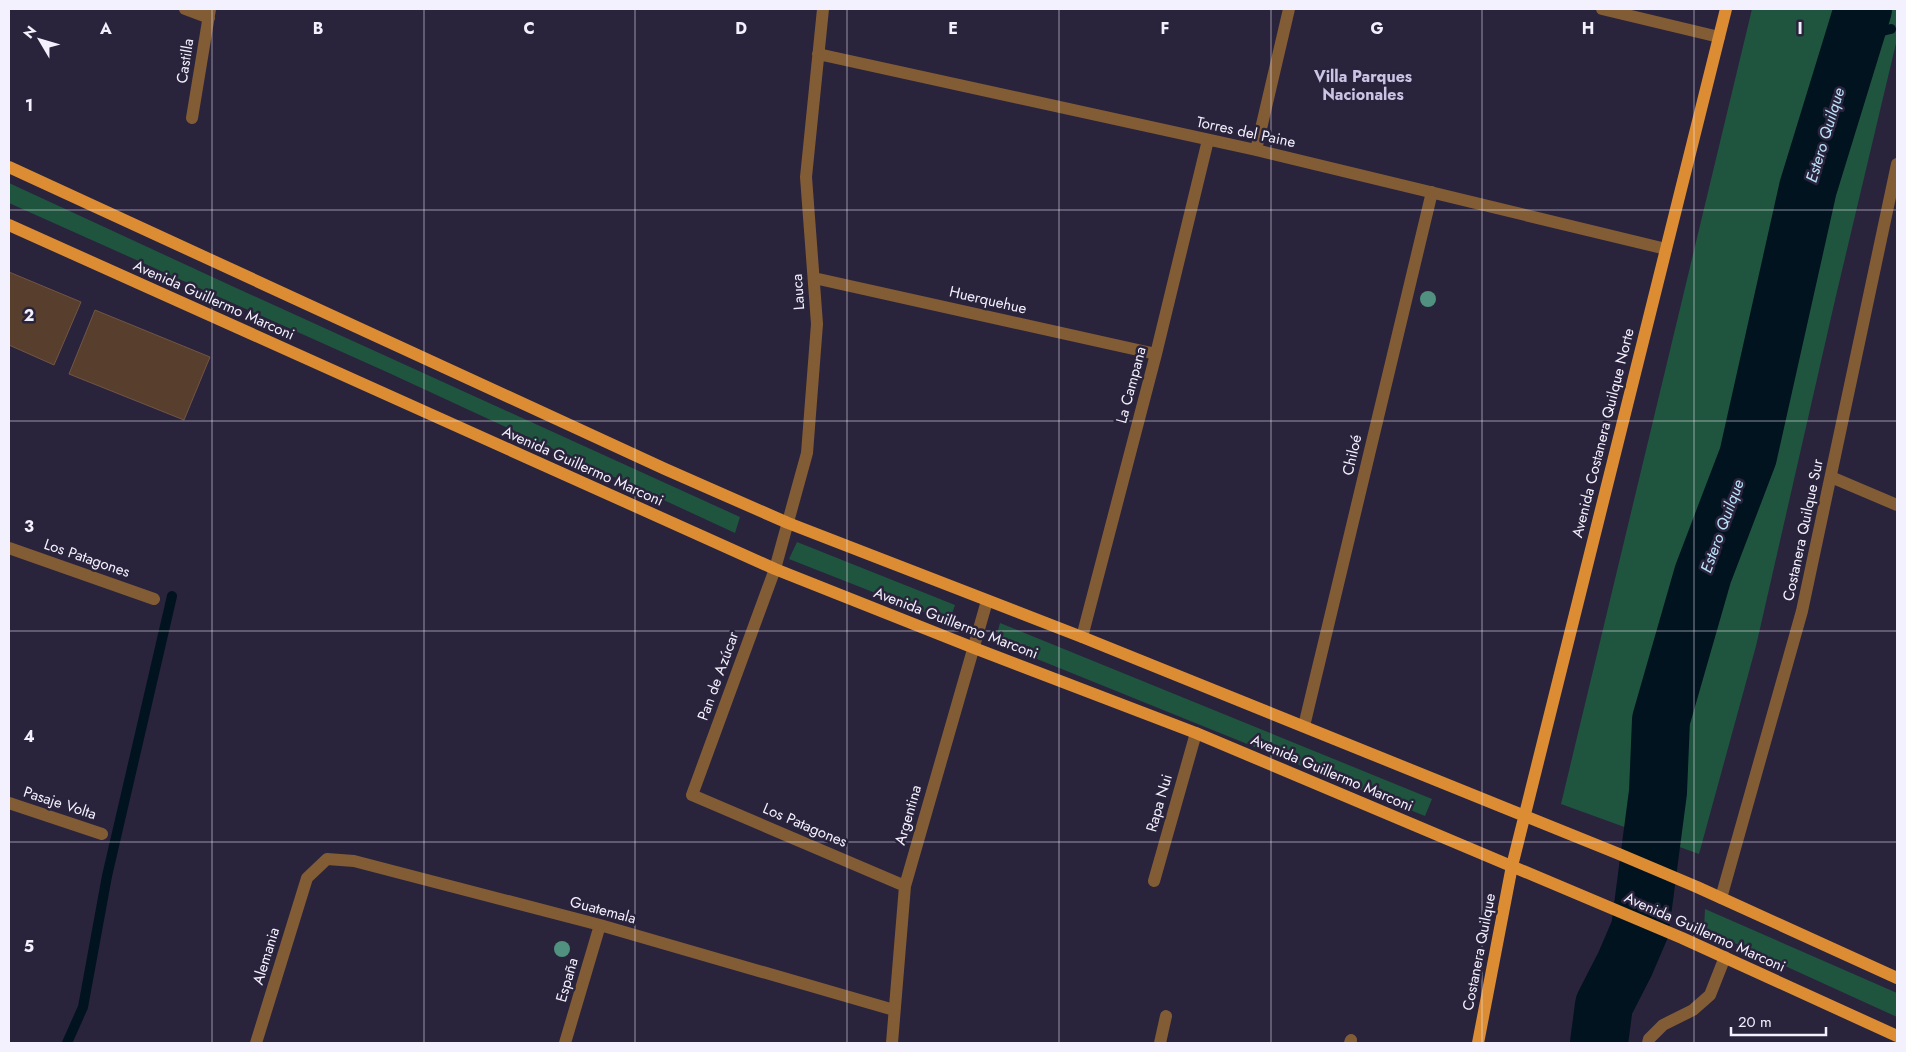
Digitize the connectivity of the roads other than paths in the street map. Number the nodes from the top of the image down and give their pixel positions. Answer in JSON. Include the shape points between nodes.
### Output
{"nodes":[{"id":1,"x":185,"y":9,"type":"edge"},
{"id":2,"x":823,"y":9,"type":"edge"},
{"id":3,"x":1289,"y":9,"type":"edge"},
{"id":4,"x":1602,"y":9,"type":"edge"},
{"id":5,"x":1726,"y":9,"type":"edge"},
{"id":6,"x":209,"y":14,"type":"edge"},
{"id":7,"x":1719,"y":36,"type":"junction"},
{"id":8,"x":818,"y":54,"type":"junction"},
{"id":9,"x":192,"y":118,"type":"dead end"},
{"id":10,"x":1208,"y":140,"type":"junction"},
{"id":11,"x":1256,"y":150,"type":"junction"},
{"id":12,"x":1897,"y":164,"type":"edge"},
{"id":13,"x":9,"y":167,"type":"edge"},
{"id":14,"x":1432,"y":192,"type":"junction"},
{"id":15,"x":9,"y":225,"type":"edge"},
{"id":16,"x":1666,"y":249,"type":"junction"},
{"id":17,"x":814,"y":278,"type":"junction"},
{"id":18,"x":1156,"y":354,"type":"junction"},
{"id":19,"x":1831,"y":477,"type":"junction"},
{"id":20,"x":1897,"y":505,"type":"edge"},
{"id":21,"x":788,"y":524,"type":"junction"},
{"id":22,"x":9,"y":548,"type":"edge"},
{"id":23,"x":775,"y":569,"type":"junction"},
{"id":24,"x":154,"y":599,"type":"dead end"},
{"id":25,"x":987,"y":601,"type":"junction"},
{"id":26,"x":1082,"y":637,"type":"junction"},
{"id":27,"x":974,"y":648,"type":"junction"},
{"id":28,"x":1304,"y":726,"type":"junction"},
{"id":29,"x":1196,"y":733,"type":"junction"},
{"id":30,"x":692,"y":795,"type":"joint"},
{"id":31,"x":9,"y":803,"type":"edge"},
{"id":32,"x":1524,"y":817,"type":"junction"},
{"id":33,"x":102,"y":834,"type":"dead end"},
{"id":34,"x":1512,"y":866,"type":"junction"},
{"id":35,"x":307,"y":878,"type":"joint"},
{"id":36,"x":1154,"y":881,"type":"dead end"},
{"id":37,"x":905,"y":886,"type":"junction"},
{"id":38,"x":1722,"y":898,"type":"junction"},
{"id":39,"x":600,"y":925,"type":"junction"},
{"id":40,"x":1724,"y":957,"type":"junction"},
{"id":41,"x":1897,"y":978,"type":"edge"},
{"id":42,"x":894,"y":1010,"type":"junction"},
{"id":43,"x":1166,"y":1016,"type":"dead end"},
{"id":44,"x":1897,"y":1036,"type":"edge"},
{"id":45,"x":256,"y":1043,"type":"edge"},
{"id":46,"x":565,"y":1043,"type":"edge"},
{"id":47,"x":892,"y":1043,"type":"edge"},
{"id":48,"x":1160,"y":1043,"type":"edge"},
{"id":49,"x":1478,"y":1043,"type":"edge"},
{"id":50,"x":1648,"y":1043,"type":"edge"}],
"edges":[{"from":1,"to":6,"type":"street"},
{"from":2,"to":8,"type":"street","name":"Lauca"},
{"from":3,"to":11,"type":"street"},
{"from":4,"to":7,"type":"street"},
{"from":5,"to":7,"type":"main road","name":"Avenida Costanera Quilque Norte"},
{"from":6,"to":9,"type":"street","name":"Castilla"},
{"from":7,"to":16,"type":"main road","name":"Avenida Costanera Quilque Norte"},
{"from":8,"to":10,"type":"street","name":"Torres del Paine"},
{"from":8,"to":17,"type":"street","name":"Lauca","via":[[806,177]]},
{"from":10,"to":11,"type":"street","name":"Torres del Paine"},
{"from":10,"to":18,"type":"street","name":"La Campana"},
{"from":11,"to":14,"type":"street","name":"Torres del Paine"},
{"from":12,"to":19,"type":"street","name":"Costanera Quilque Sur"},
{"from":13,"to":21,"type":"main road","name":"Avenida Guillermo Marconi"},
{"from":14,"to":16,"type":"street","name":"Torres del Paine"},
{"from":14,"to":28,"type":"street","name":"Chiloé"},
{"from":15,"to":23,"type":"main road","name":"Avenida Guillermo Marconi"},
{"from":16,"to":32,"type":"main road","name":"Avenida Costanera Quilque Norte"},
{"from":17,"to":18,"type":"street","name":"Huerquehue"},
{"from":17,"to":21,"type":"street","name":"Lauca","via":[[817,324],[807,454]]},
{"from":18,"to":26,"type":"street","name":"La Campana"},
{"from":19,"to":20,"type":"street"},
{"from":19,"to":38,"type":"street","name":"Costanera Quilque Sur","via":[[1802,611]]},
{"from":21,"to":23,"type":"street","name":"Lauca"},
{"from":21,"to":25,"type":"main road","name":"Avenida Guillermo Marconi"},
{"from":22,"to":24,"type":"street","name":"Los Patagones"},
{"from":23,"to":27,"type":"main road","name":"Avenida Guillermo Marconi"},
{"from":23,"to":30,"type":"street","name":"Pan de Azúcar"},
{"from":25,"to":26,"type":"main road","name":"Avenida Guillermo Marconi"},
{"from":25,"to":27,"type":"street","name":"Argentina"},
{"from":26,"to":28,"type":"main road","name":"Avenida Guillermo Marconi"},
{"from":27,"to":29,"type":"main road","name":"Avenida Guillermo Marconi"},
{"from":27,"to":37,"type":"street","name":"Argentina"},
{"from":28,"to":32,"type":"main road","name":"Avenida Guillermo Marconi"},
{"from":29,"to":34,"type":"main road","name":"Avenida Guillermo Marconi"},
{"from":29,"to":36,"type":"street","name":"Rapa Nui"},
{"from":30,"to":37,"type":"street","name":"Los Patagones"},
{"from":31,"to":33,"type":"street","name":"Pasaje Volta"},
{"from":32,"to":34,"type":"main road","name":"Avenida Costanera Quilque Norte"},
{"from":32,"to":38,"type":"main road","name":"Avenida Guillermo Marconi"},
{"from":34,"to":40,"type":"main road","name":"Avenida Guillermo Marconi"},
{"from":34,"to":49,"type":"main road","name":"Costanera Quilque"},
{"from":35,"to":39,"type":"street","name":"Guatemala","via":[[327,858],[354,861]]},
{"from":35,"to":45,"type":"street","name":"Alemania"},
{"from":37,"to":42,"type":"street","name":"Argentina"},
{"from":38,"to":41,"type":"main road","name":"Avenida Guillermo Marconi"},
{"from":39,"to":42,"type":"street","name":"Guatemala"},
{"from":39,"to":46,"type":"street","name":"España"},
{"from":40,"to":44,"type":"main road","name":"Avenida Guillermo Marconi"},
{"from":40,"to":50,"type":"street","via":[[1710,995],[1693,1010],[1663,1025]]},
{"from":42,"to":47,"type":"street","name":"Argentina"},
{"from":43,"to":48,"type":"street"}]}
